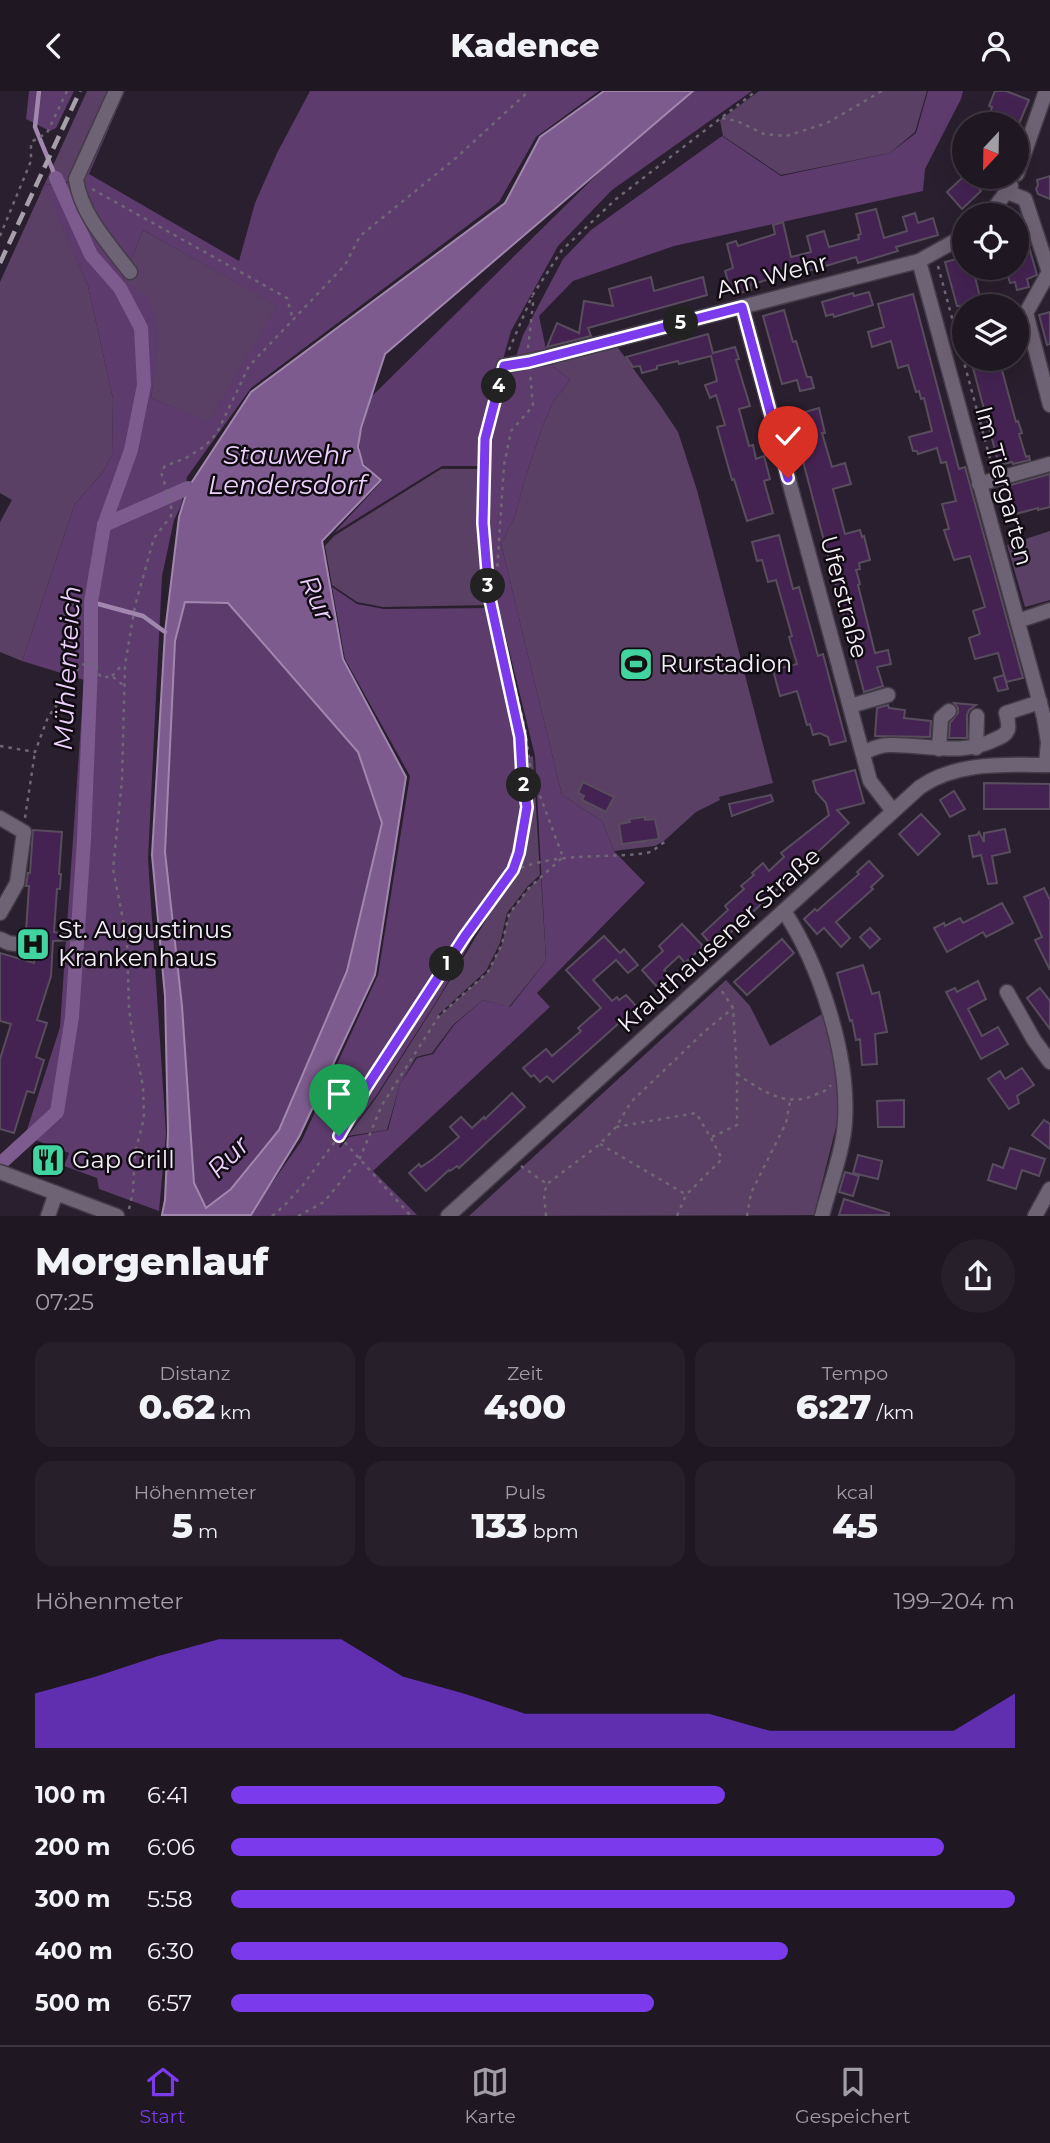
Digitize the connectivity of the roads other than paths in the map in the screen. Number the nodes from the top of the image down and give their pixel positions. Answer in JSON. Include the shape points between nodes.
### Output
{"nodes":[{"id":1,"x":116,"y":91,"type":"edge"},
{"id":2,"x":1046,"y":91,"type":"edge"},
{"id":3,"x":1029,"y":139,"type":"edge"},
{"id":4,"x":1009,"y":189,"type":"edge"},
{"id":5,"x":1007,"y":192,"type":"junction"},
{"id":6,"x":998,"y":203,"type":"edge"},
{"id":7,"x":952,"y":243,"type":"edge"},
{"id":8,"x":919,"y":261,"type":"junction"},
{"id":9,"x":130,"y":272,"type":"dead end"},
{"id":10,"x":742,"y":307,"type":"junction"},
{"id":11,"x":504,"y":366,"type":"road end"},
{"id":12,"x":1050,"y":405,"type":"edge"},
{"id":13,"x":1050,"y":463,"type":"edge"},
{"id":14,"x":979,"y":484,"type":"junction"},
{"id":15,"x":1050,"y":610,"type":"edge"},
{"id":16,"x":1018,"y":621,"type":"junction"},
{"id":17,"x":888,"y":695,"type":"dead end"},
{"id":18,"x":1040,"y":702,"type":"junction"},
{"id":19,"x":850,"y":706,"type":"junction"},
{"id":20,"x":949,"y":711,"type":"dead end"},
{"id":21,"x":977,"y":716,"type":"dead end"},
{"id":22,"x":976,"y":748,"type":"junction"},
{"id":23,"x":939,"y":749,"type":"junction"},
{"id":24,"x":863,"y":753,"type":"junction"},
{"id":25,"x":1048,"y":765,"type":"edge"},
{"id":26,"x":893,"y":811,"type":"junction"},
{"id":27,"x":0,"y":818,"type":"edge"},
{"id":28,"x":784,"y":911,"type":"junction"},
{"id":29,"x":0,"y":913,"type":"edge"},
{"id":30,"x":0,"y":939,"type":"edge"},
{"id":31,"x":31,"y":946,"type":"dead end"},
{"id":32,"x":1007,"y":992,"type":"dead end"},
{"id":33,"x":1050,"y":1062,"type":"edge"},
{"id":34,"x":0,"y":1172,"type":"edge"},
{"id":35,"x":1050,"y":1189,"type":"edge"},
{"id":36,"x":56,"y":1193,"type":"junction"},
{"id":37,"x":48,"y":1216,"type":"edge"},
{"id":38,"x":117,"y":1216,"type":"edge"},
{"id":39,"x":448,"y":1216,"type":"edge"},
{"id":40,"x":822,"y":1216,"type":"edge"},
{"id":41,"x":1035,"y":1216,"type":"edge"}],
"edges":[{"from":1,"to":9,"type":"street","via":[[76,179],[85,209]]},
{"from":2,"to":3,"type":"street"},
{"from":4,"to":5,"type":"street"},
{"from":5,"to":6,"type":"street"},
{"from":5,"to":12,"type":"street","via":[[1025,199],[1049,272],[1026,313]]},
{"from":7,"to":8,"type":"street","name":"Am Wehr"},
{"from":8,"to":10,"type":"street","name":"Am Wehr"},
{"from":8,"to":14,"type":"street","name":"Im Tiergarten"},
{"from":10,"to":11,"type":"street","name":"Am Wehr"},
{"from":10,"to":19,"type":"street","name":"Uferstraße"},
{"from":13,"to":14,"type":"street"},
{"from":14,"to":16,"type":"street","name":"Im Tiergarten"},
{"from":15,"to":16,"type":"street"},
{"from":16,"to":18,"type":"street","name":"Im Tiergarten"},
{"from":17,"to":19,"type":"street"},
{"from":18,"to":22,"type":"street","via":[[1006,713],[1006,733]]},
{"from":18,"to":25,"type":"street","name":"Im Tiergarten"},
{"from":19,"to":24,"type":"street","name":"Uferstraße"},
{"from":20,"to":23,"type":"street","via":[[941,718]]},
{"from":21,"to":22,"type":"street"},
{"from":22,"to":23,"type":"street"},
{"from":23,"to":24,"type":"street","via":[[888,745]]},
{"from":24,"to":26,"type":"street","name":"Uferstraße","via":[[873,787]]},
{"from":25,"to":26,"type":"street","name":"Krauthausener Straße","via":[[953,771],[928,782]]},
{"from":26,"to":28,"type":"street","name":"Krauthausener Straße"},
{"from":27,"to":29,"type":"street","via":[[24,832],[17,883]]},
{"from":28,"to":39,"type":"street","name":"Krauthausener Straße"},
{"from":28,"to":40,"type":"street","via":[[815,969],[843,1070],[845,1124]]},
{"from":30,"to":31,"type":"street"},
{"from":32,"to":33,"type":"street"},
{"from":34,"to":36,"type":"street"},
{"from":35,"to":41,"type":"street"},
{"from":36,"to":37,"type":"street"},
{"from":36,"to":38,"type":"street"}]}
